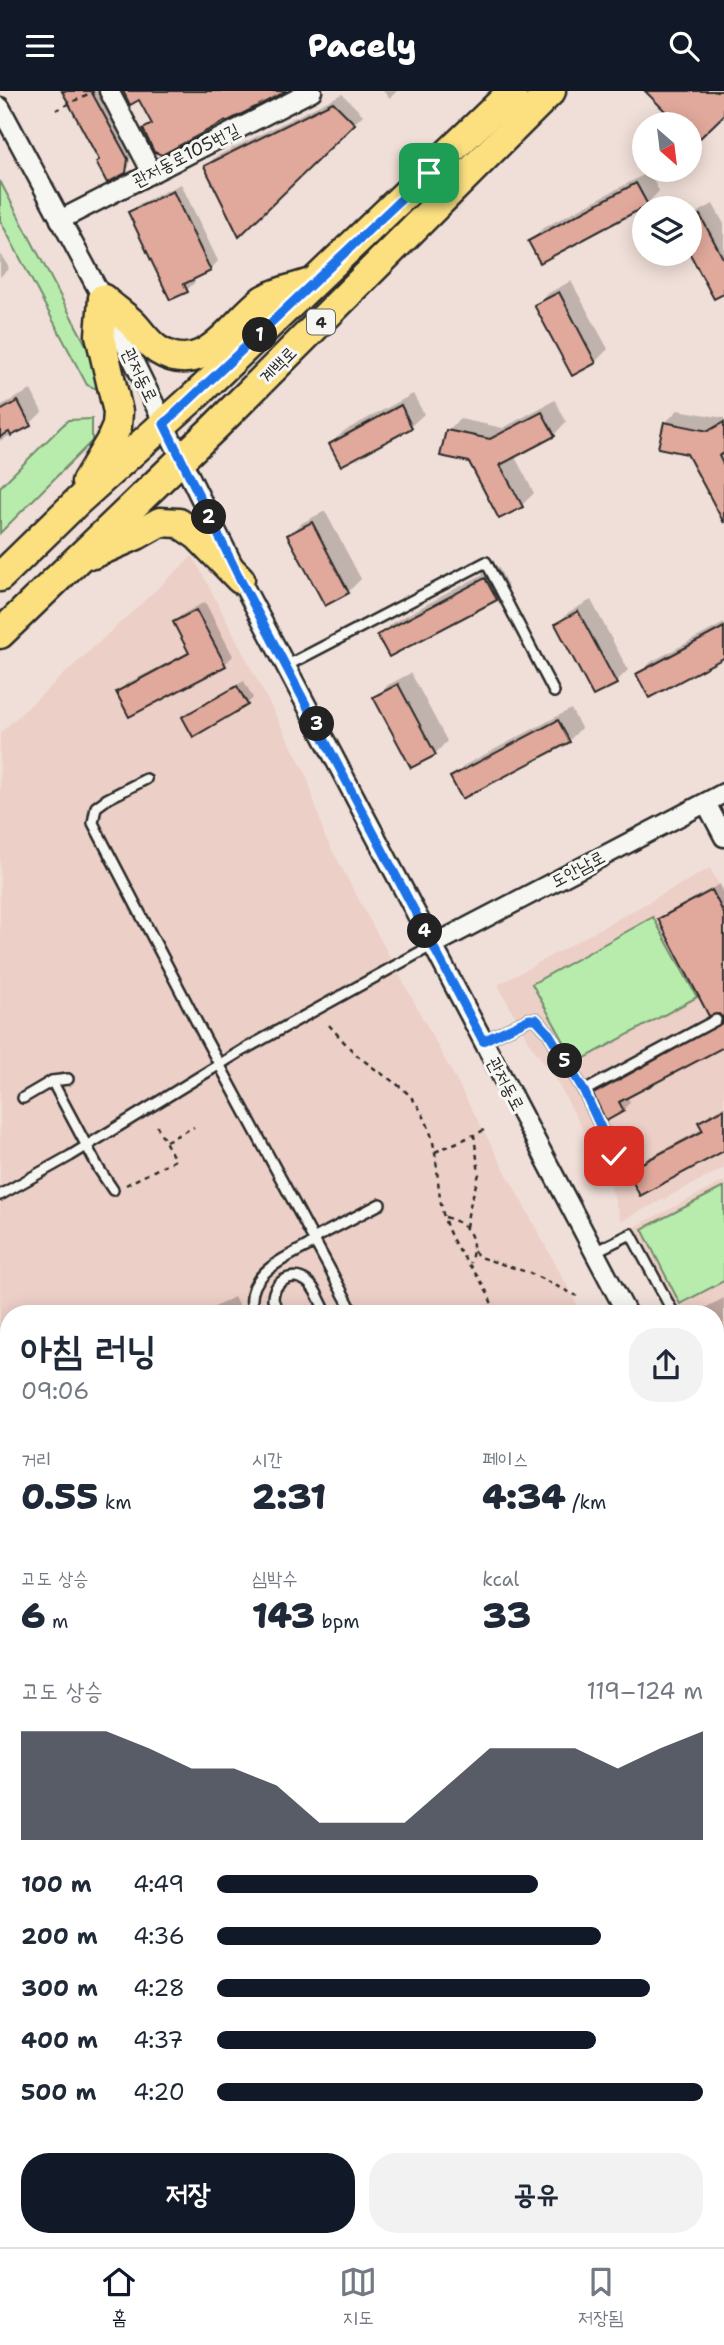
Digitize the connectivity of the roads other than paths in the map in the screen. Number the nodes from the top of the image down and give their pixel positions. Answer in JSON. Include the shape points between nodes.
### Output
{"nodes":[{"id":1,"x":109,"y":91,"type":"edge"},
{"id":2,"x":493,"y":91,"type":"edge"},
{"id":3,"x":513,"y":91,"type":"edge"},
{"id":4,"x":551,"y":91,"type":"edge"},
{"id":5,"x":572,"y":91,"type":"edge"},
{"id":6,"x":307,"y":92,"type":"edge"},
{"id":7,"x":0,"y":107,"type":"edge"},
{"id":8,"x":485,"y":120,"type":"junction"},
{"id":9,"x":483,"y":161,"type":"junction"},
{"id":10,"x":152,"y":173,"type":"junction"},
{"id":11,"x":60,"y":220,"type":"junction"},
{"id":12,"x":318,"y":280,"type":"junction"},
{"id":13,"x":103,"y":299,"type":"junction"},
{"id":14,"x":164,"y":424,"type":"junction"},
{"id":15,"x":181,"y":459,"type":"junction"},
{"id":16,"x":78,"y":501,"type":"junction"},
{"id":17,"x":77,"y":560,"type":"junction"},
{"id":18,"x":0,"y":576,"type":"edge"},
{"id":19,"x":240,"y":579,"type":"junction"},
{"id":20,"x":0,"y":634,"type":"edge"},
{"id":21,"x":286,"y":666,"type":"junction"},
{"id":22,"x":554,"y":692,"type":"dead end"},
{"id":23,"x":146,"y":779,"type":"dead end"},
{"id":24,"x":724,"y":793,"type":"edge"},
{"id":25,"x":706,"y":803,"type":"junction"},
{"id":26,"x":724,"y":837,"type":"edge"},
{"id":27,"x":433,"y":946,"type":"junction"},
{"id":28,"x":716,"y":1020,"type":"dead end"},
{"id":29,"x":483,"y":1041,"type":"junction"},
{"id":30,"x":220,"y":1064,"type":"junction"},
{"id":31,"x":68,"y":1079,"type":"dead end"},
{"id":32,"x":52,"y":1081,"type":"junction"},
{"id":33,"x":584,"y":1091,"type":"junction"},
{"id":34,"x":23,"y":1098,"type":"dead end"},
{"id":35,"x":87,"y":1146,"type":"junction"},
{"id":36,"x":614,"y":1156,"type":"dead end"},
{"id":37,"x":113,"y":1190,"type":"dead end"},
{"id":38,"x":0,"y":1195,"type":"edge"},
{"id":39,"x":380,"y":1204,"type":"dead end"},
{"id":40,"x":314,"y":1241,"type":"junction"},
{"id":41,"x":594,"y":1252,"type":"junction"},
{"id":42,"x":253,"y":1305,"type":"edge"},
{"id":43,"x":275,"y":1305,"type":"edge"},
{"id":44,"x":322,"y":1305,"type":"edge"},
{"id":45,"x":349,"y":1305,"type":"edge"},
{"id":46,"x":622,"y":1305,"type":"edge"},
{"id":47,"x":669,"y":1305,"type":"edge"}],
"edges":[{"from":1,"to":10,"type":"street"},
{"from":2,"to":8,"type":"main road"},
{"from":3,"to":8,"type":"main road","name":"계백로","number":"4"},
{"from":4,"to":9,"type":"main road","name":"계백로","number":"4"},
{"from":5,"to":9,"type":"main road","via":[[520,143]]},
{"from":6,"to":10,"type":"street","name":"관저동로105번길"},
{"from":7,"to":11,"type":"street","name":"관저동로"},
{"from":8,"to":12,"type":"main road","name":"계백로","number":"4"},
{"from":9,"to":15,"type":"main road","name":"계백로","number":"4"},
{"from":10,"to":11,"type":"street","name":"관저동로105번길"},
{"from":11,"to":13,"type":"street","name":"관저동로"},
{"from":12,"to":13,"type":"main road","via":[[265,299],[222,340],[187,359],[152,347]]},
{"from":12,"to":14,"type":"main road","name":"계백로","number":"4"},
{"from":13,"to":14,"type":"street","name":"관저동로"},
{"from":13,"to":16,"type":"main road","via":[[100,335],[116,397],[117,426]]},
{"from":14,"to":15,"type":"street","name":"관저동로"},
{"from":14,"to":16,"type":"main road","name":"계백로","number":"4"},
{"from":15,"to":17,"type":"main road","name":"계백로","number":"4"},
{"from":15,"to":19,"type":"street","name":"관저동로"},
{"from":16,"to":18,"type":"main road","name":"계백로","number":"4"},
{"from":17,"to":19,"type":"main road","via":[[160,522],[179,523]]},
{"from":17,"to":20,"type":"main road","name":"계백로","number":"4"},
{"from":19,"to":21,"type":"street","name":"관저동로"},
{"from":21,"to":22,"type":"lane","via":[[486,562]]},
{"from":21,"to":27,"type":"street","name":"관저동로"},
{"from":23,"to":30,"type":"lane","via":[[96,807],[93,823]]},
{"from":24,"to":25,"type":"street","name":"도안남로"},
{"from":25,"to":26,"type":"street"},
{"from":25,"to":27,"type":"street","name":"도안남로"},
{"from":27,"to":29,"type":"street","name":"관저동로"},
{"from":27,"to":30,"type":"lane"},
{"from":28,"to":33,"type":"lane"},
{"from":29,"to":33,"type":"lane","via":[[536,1019]]},
{"from":29,"to":41,"type":"street","name":"관저동로"},
{"from":30,"to":35,"type":"lane"},
{"from":30,"to":40,"type":"lane"},
{"from":31,"to":32,"type":"lane"},
{"from":32,"to":34,"type":"lane"},
{"from":32,"to":35,"type":"lane"},
{"from":33,"to":36,"type":"lane"},
{"from":35,"to":37,"type":"lane"},
{"from":35,"to":38,"type":"lane"},
{"from":39,"to":40,"type":"lane"},
{"from":40,"to":42,"type":"lane","via":[[259,1277],[251,1295]]},
{"from":40,"to":45,"type":"lane"},
{"from":41,"to":46,"type":"street","name":"관저동로"},
{"from":41,"to":47,"type":"lane","via":[[631,1234]]},
{"from":43,"to":44,"type":"lane","via":[[275,1290],[284,1280],[297,1277],[309,1283]]}]}
